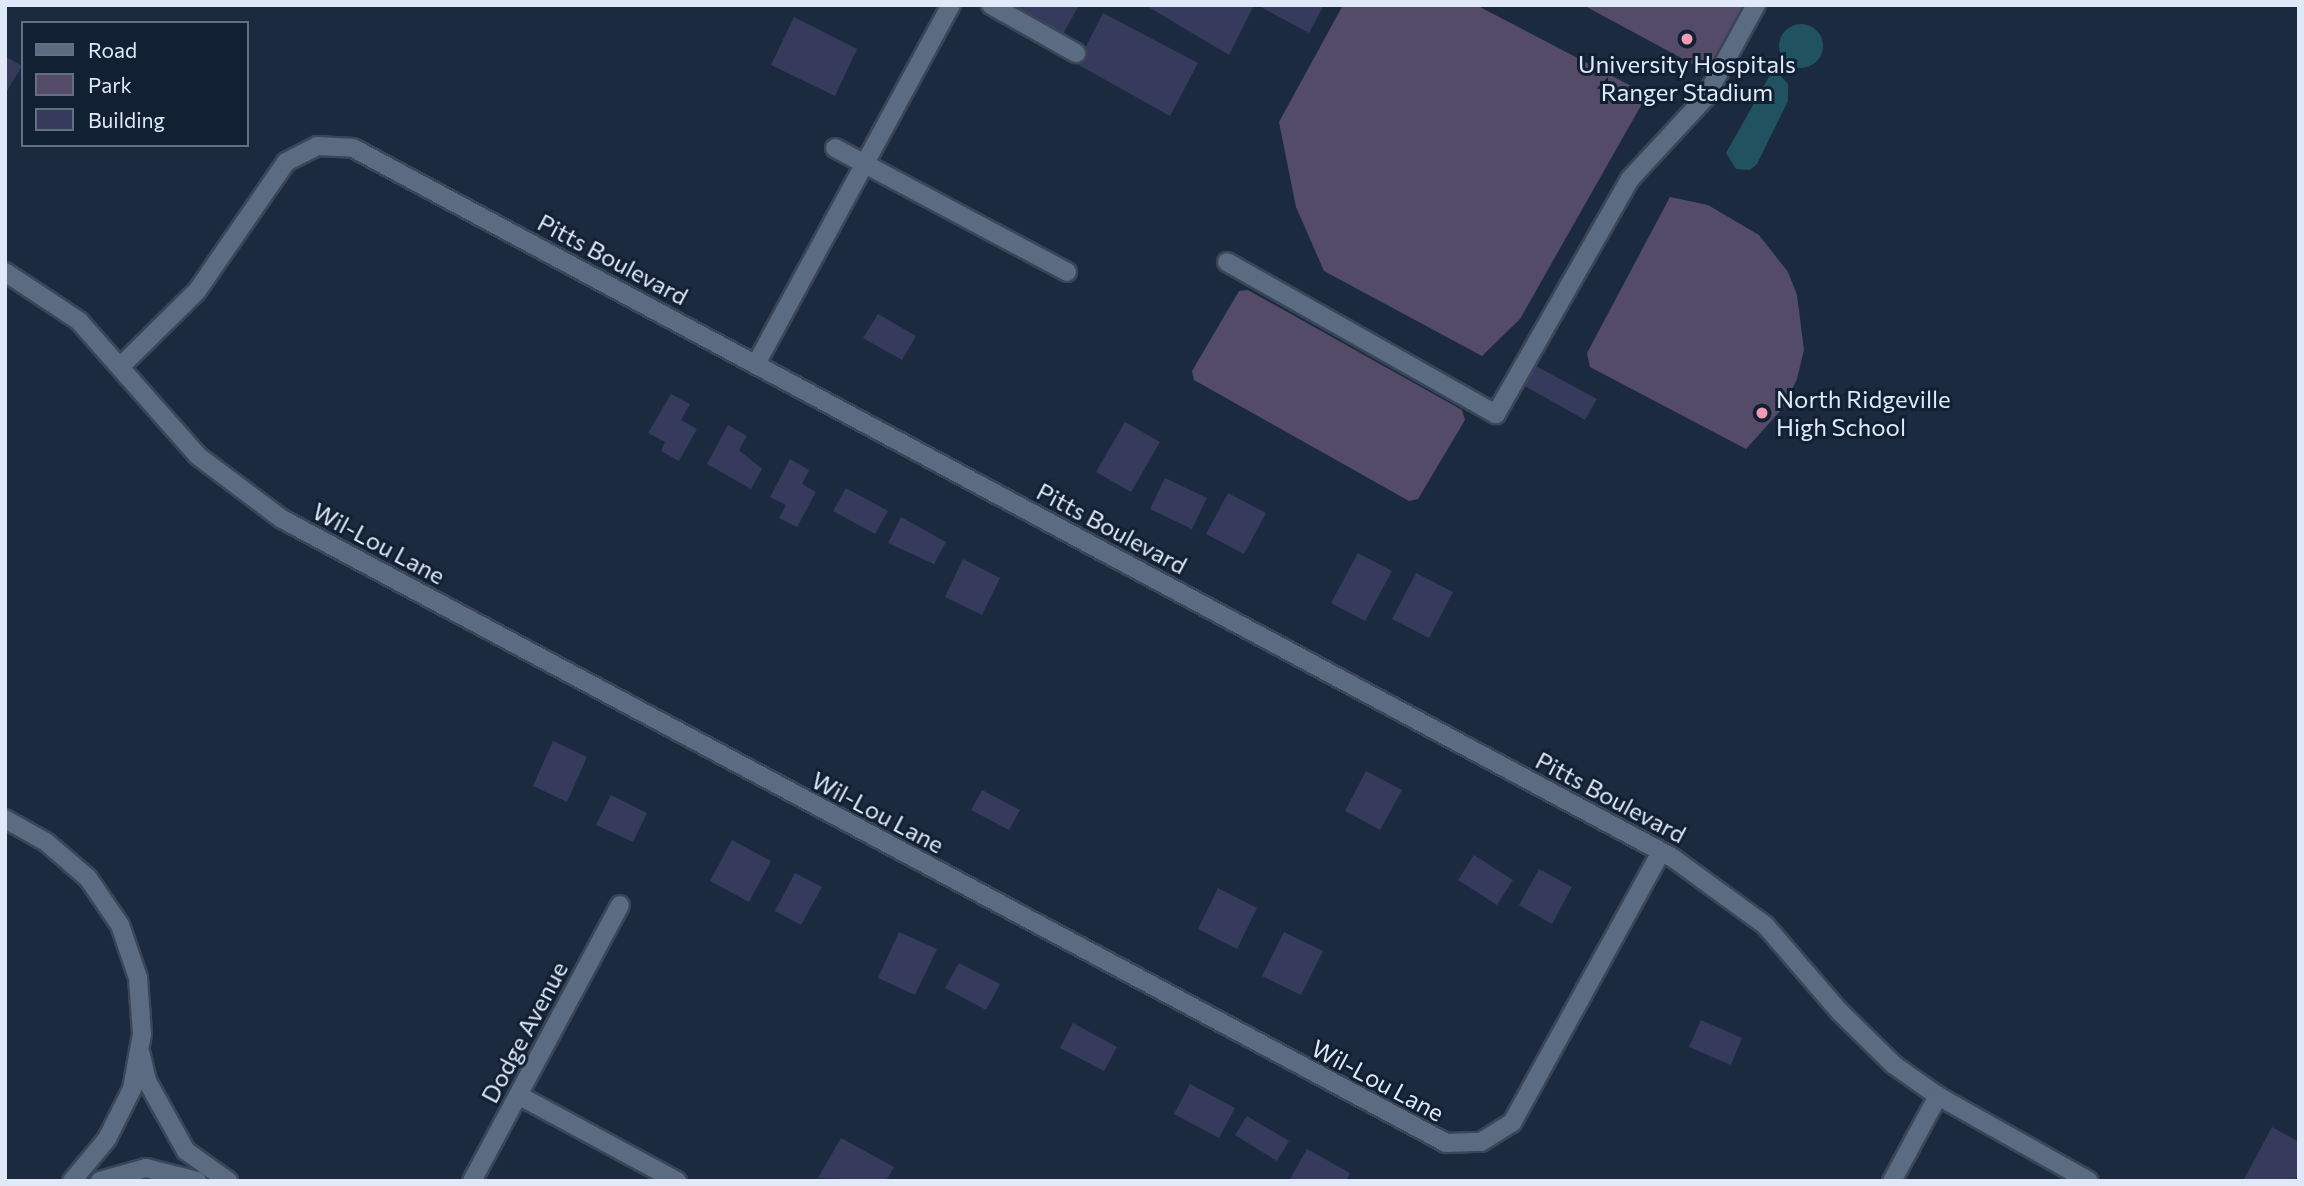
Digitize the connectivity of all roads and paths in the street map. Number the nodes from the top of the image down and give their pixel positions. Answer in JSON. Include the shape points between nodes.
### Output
{"nodes":[{"id":1,"x":951,"y":5,"type":"edge"},
{"id":2,"x":991,"y":5,"type":"edge"},
{"id":3,"x":1756,"y":5,"type":"edge"},
{"id":4,"x":1076,"y":52,"type":"dead end"},
{"id":5,"x":835,"y":148,"type":"dead end"},
{"id":6,"x":864,"y":164,"type":"junction"},
{"id":7,"x":1227,"y":262,"type":"dead end"},
{"id":8,"x":5,"y":272,"type":"edge"},
{"id":9,"x":1067,"y":272,"type":"dead end"},
{"id":10,"x":756,"y":364,"type":"junction"},
{"id":11,"x":121,"y":365,"type":"junction"},
{"id":12,"x":5,"y":819,"type":"edge"},
{"id":13,"x":1661,"y":852,"type":"junction"},
{"id":14,"x":620,"y":905,"type":"dead end"},
{"id":15,"x":141,"y":1053,"type":"junction"},
{"id":16,"x":518,"y":1095,"type":"junction"},
{"id":17,"x":1938,"y":1096,"type":"junction"},
{"id":18,"x":72,"y":1181,"type":"edge"},
{"id":19,"x":100,"y":1181,"type":"edge"},
{"id":20,"x":197,"y":1181,"type":"edge"},
{"id":21,"x":228,"y":1181,"type":"edge"},
{"id":22,"x":472,"y":1181,"type":"edge"},
{"id":23,"x":677,"y":1181,"type":"edge"},
{"id":24,"x":1892,"y":1181,"type":"edge"},
{"id":25,"x":2089,"y":1181,"type":"edge"}],
"edges":[{"from":1,"to":6,"type":"street"},
{"from":2,"to":4,"type":"street"},
{"from":3,"to":7,"type":"street","via":[[1705,98],[1630,179],[1496,414]]},
{"from":5,"to":6,"type":"street"},
{"from":6,"to":9,"type":"street"},
{"from":6,"to":10,"type":"street"},
{"from":8,"to":11,"type":"street","name":"Wil-Lou Lane","via":[[79,321]]},
{"from":10,"to":11,"type":"street","name":"Pitts Boulevard","via":[[363,153],[335,145],[317,146],[286,162],[197,290]]},
{"from":10,"to":13,"type":"street","name":"Pitts Boulevard"},
{"from":11,"to":13,"type":"street","name":"Wil-Lou Lane","via":[[198,456],[282,519],[1446,1143],[1481,1142],[1512,1123]]},
{"from":12,"to":15,"type":"street","via":[[61,853],[111,908],[138,978]]},
{"from":13,"to":17,"type":"street","name":"Pitts Boulevard","via":[[1756,917],[1865,1039]]},
{"from":14,"to":16,"type":"street","name":"Dodge Avenue"},
{"from":15,"to":18,"type":"street","via":[[117,1124]]},
{"from":15,"to":21,"type":"street","via":[[147,1081],[186,1150]]},
{"from":16,"to":22,"type":"street","name":"Dodge Avenue"},
{"from":16,"to":23,"type":"street"},
{"from":17,"to":24,"type":"street"},
{"from":17,"to":25,"type":"street","name":"Pitts Boulevard"},
{"from":19,"to":20,"type":"street","via":[[146,1168]]}]}
